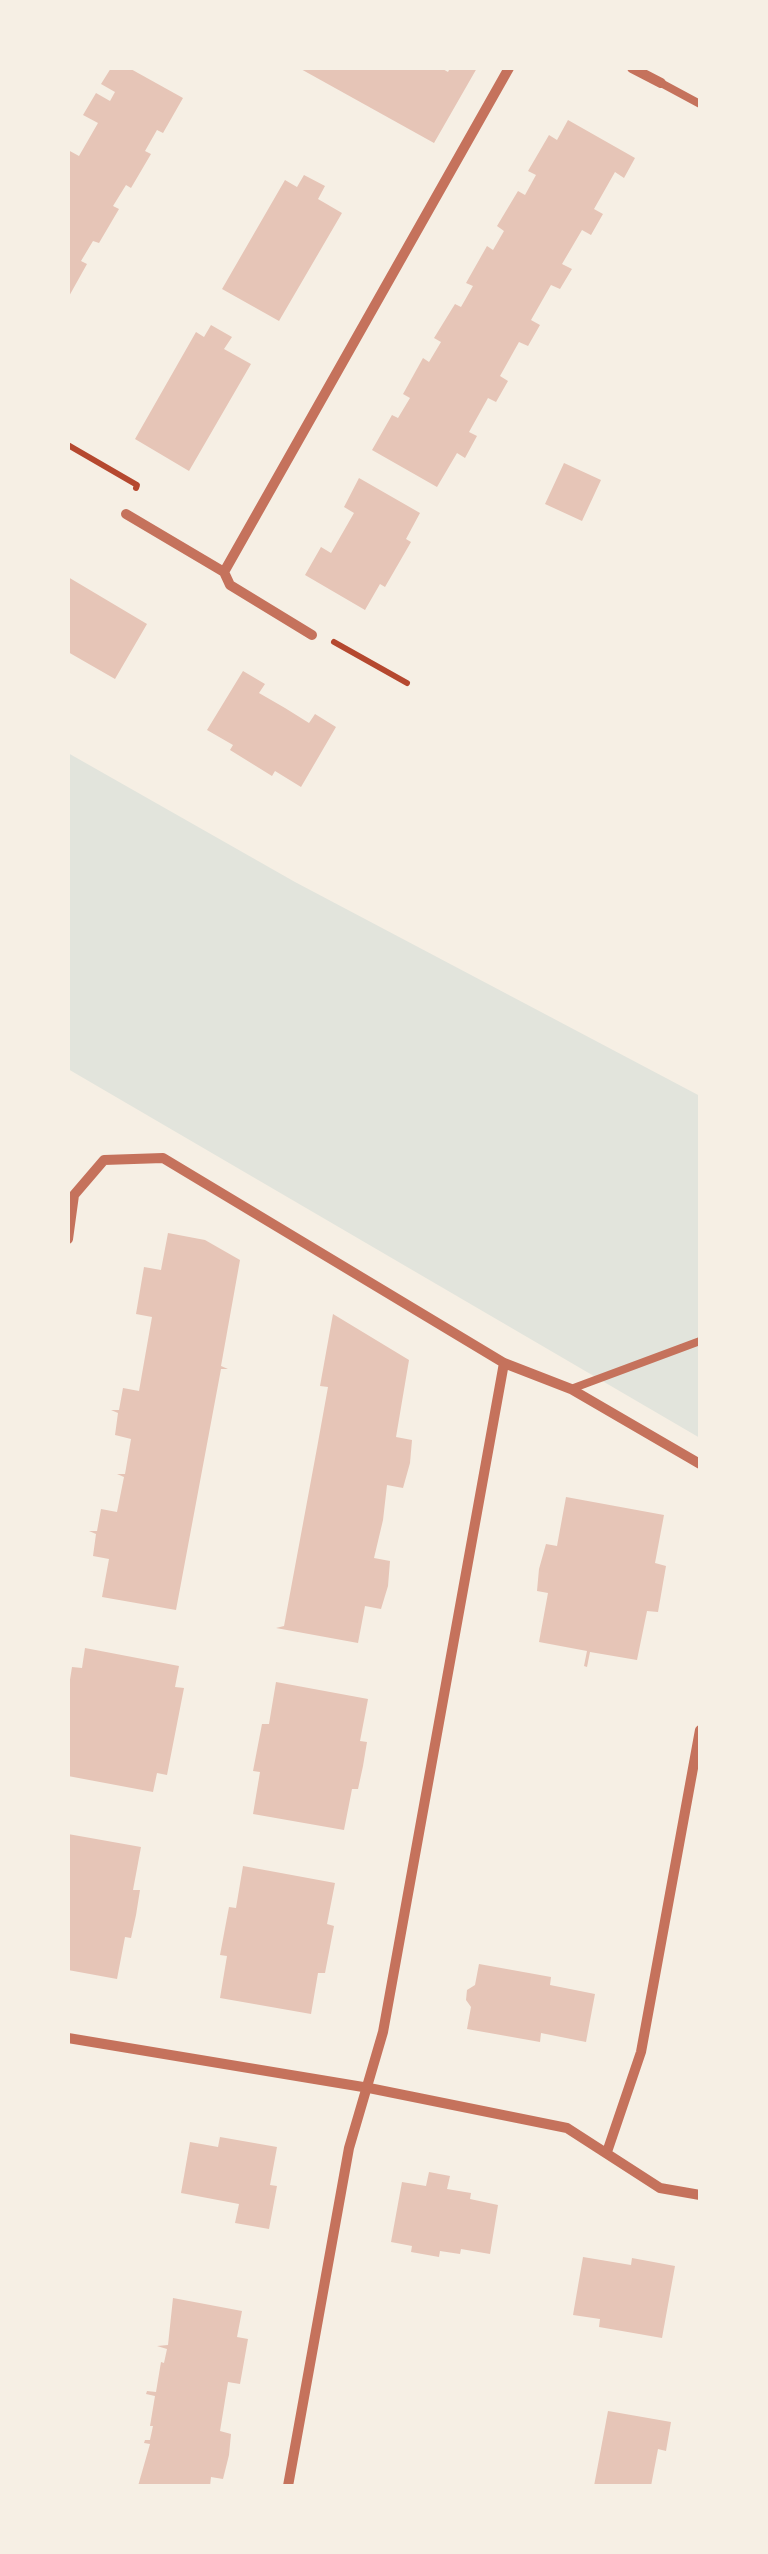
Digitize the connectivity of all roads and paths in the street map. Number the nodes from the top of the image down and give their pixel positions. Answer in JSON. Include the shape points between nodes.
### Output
{"nodes":[{"id":1,"x":508,"y":68,"type":"edge"},
{"id":2,"x":632,"y":68,"type":"edge"},
{"id":3,"x":661,"y":83,"type":"joint"},
{"id":4,"x":700,"y":104,"type":"edge"},
{"id":5,"x":68,"y":445,"type":"edge"},
{"id":6,"x":126,"y":514,"type":"joint"},
{"id":7,"x":224,"y":572,"type":"junction"},
{"id":8,"x":312,"y":635,"type":"joint"},
{"id":9,"x":407,"y":683,"type":"dead end"},
{"id":10,"x":68,"y":1240,"type":"edge"},
{"id":11,"x":700,"y":1341,"type":"edge"},
{"id":12,"x":504,"y":1363,"type":"junction"},
{"id":13,"x":571,"y":1389,"type":"junction"},
{"id":14,"x":700,"y":1464,"type":"edge"},
{"id":15,"x":700,"y":1730,"type":"edge"},
{"id":16,"x":68,"y":2038,"type":"edge"},
{"id":17,"x":369,"y":2088,"type":"junction"},
{"id":18,"x":607,"y":2152,"type":"junction"},
{"id":19,"x":700,"y":2195,"type":"edge"},
{"id":20,"x":288,"y":2486,"type":"edge"}],
"edges":[{"from":1,"to":7,"type":"street"},
{"from":2,"to":3,"type":"street"},
{"from":3,"to":4,"type":"lane"},
{"from":5,"to":6,"type":"path","via":[[138,485]]},
{"from":6,"to":7,"type":"street"},
{"from":7,"to":8,"type":"street","via":[[230,585]]},
{"from":8,"to":9,"type":"path"},
{"from":10,"to":12,"type":"street","via":[[74,1195],[104,1160],[163,1158]]},
{"from":11,"to":13,"type":"lane"},
{"from":12,"to":13,"type":"street"},
{"from":12,"to":17,"type":"street"},
{"from":13,"to":14,"type":"street"},
{"from":15,"to":18,"type":"street","via":[[641,2052]]},
{"from":16,"to":17,"type":"street"},
{"from":17,"to":18,"type":"street","via":[[567,2128]]},
{"from":17,"to":20,"type":"street","via":[[348,2148]]},
{"from":18,"to":19,"type":"street","via":[[660,2188]]}]}
